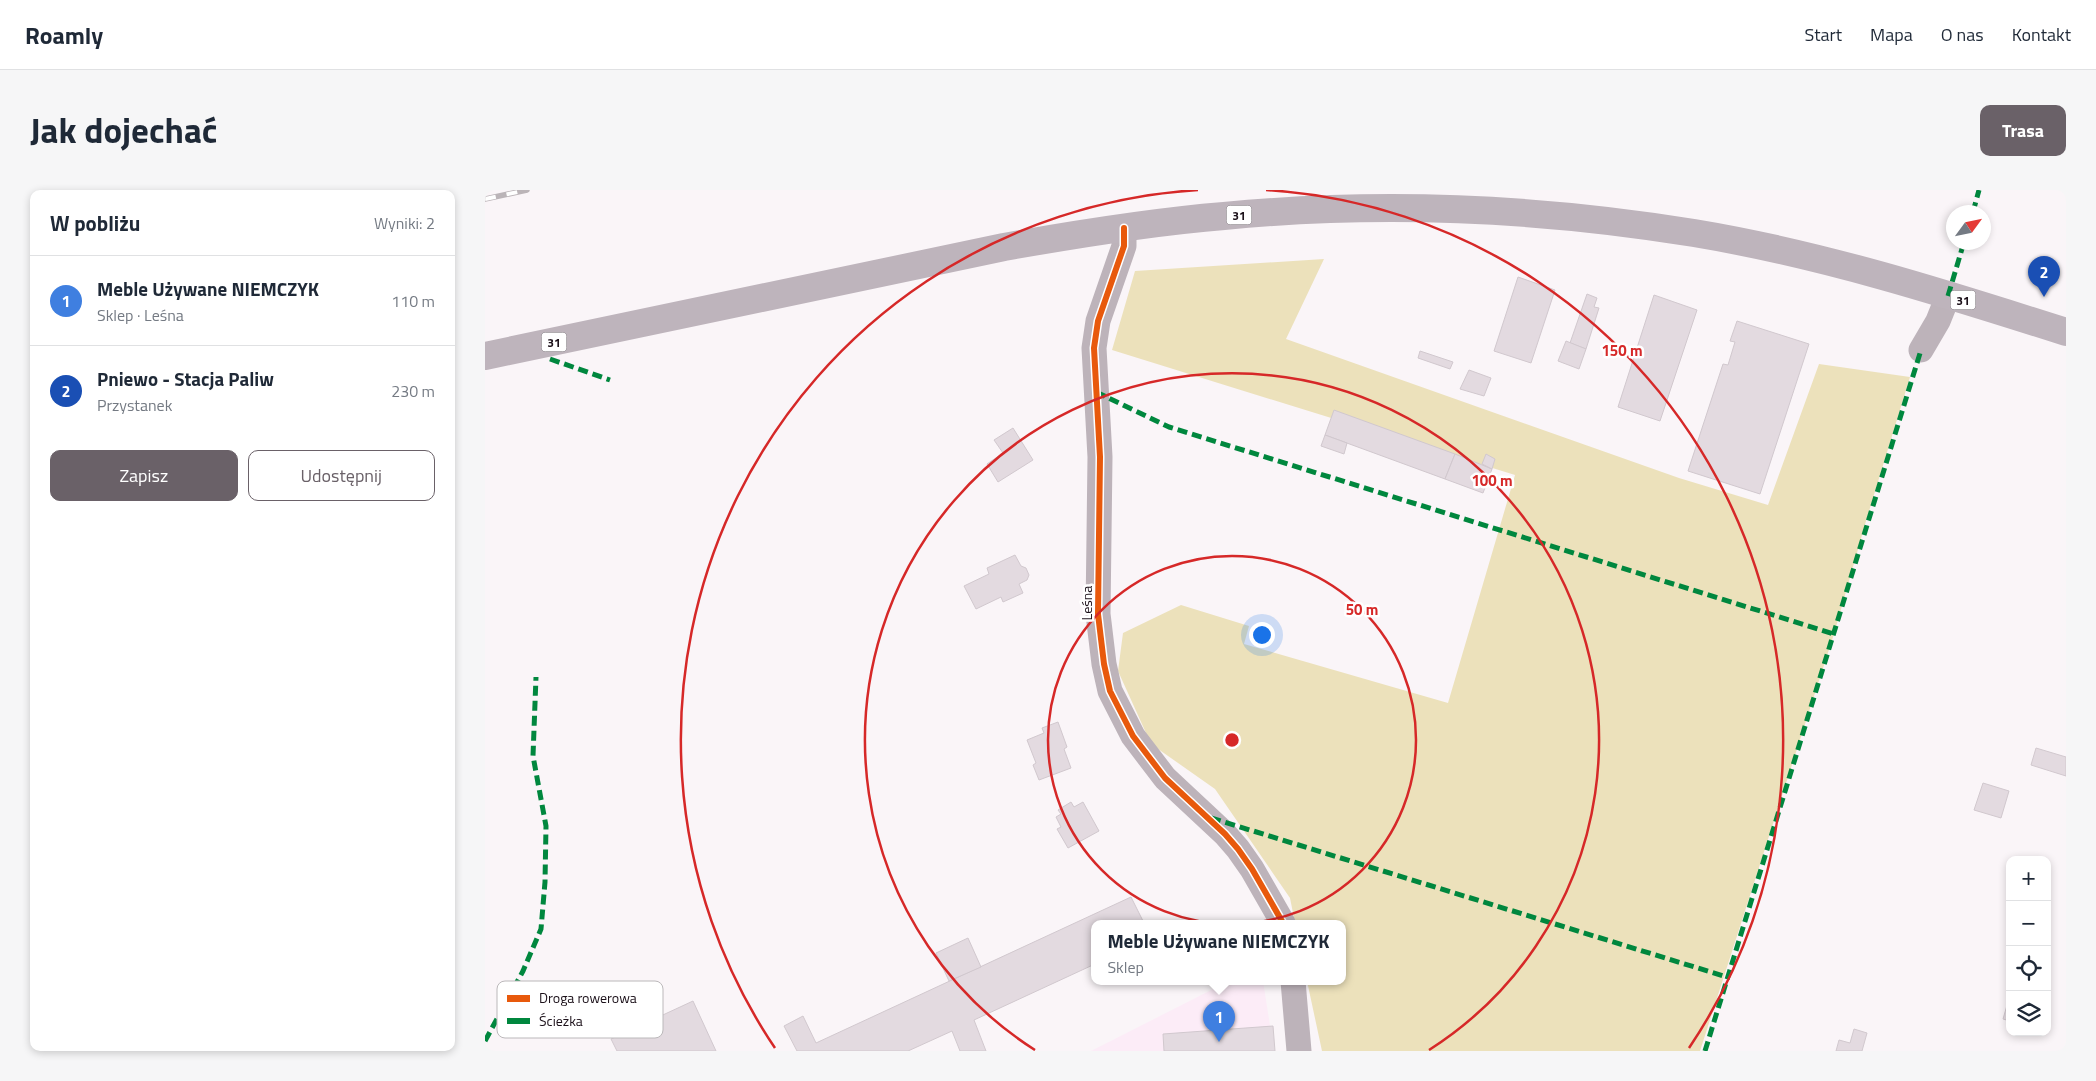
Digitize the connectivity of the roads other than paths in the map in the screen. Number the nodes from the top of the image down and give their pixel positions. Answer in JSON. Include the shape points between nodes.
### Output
{"nodes":[{"id":1,"x":1124,"y":228,"type":"junction"},
{"id":2,"x":1948,"y":296,"type":"junction"},
{"id":3,"x":2066,"y":332,"type":"edge"},
{"id":4,"x":1921,"y":350,"type":"dead end"},
{"id":5,"x":485,"y":356,"type":"edge"},
{"id":6,"x":1281,"y":920,"type":"edge"},
{"id":7,"x":1293,"y":985,"type":"edge"},
{"id":8,"x":1299,"y":1051,"type":"edge"}],
"edges":[{"from":1,"to":2,"type":"main road","number":"31","via":[[1303,210],[1403,208],[1564,216],[1696,234],[1783,252]]},
{"from":1,"to":5,"type":"main road","number":"31","via":[[1004,247]]},
{"from":1,"to":6,"type":"street","name":"Leśna","via":[[1126,241],[1098,321],[1093,348],[1100,457],[1099,623],[1104,664],[1112,696],[1133,736],[1165,778],[1238,849]]},
{"from":2,"to":3,"type":"main road","number":"31"},
{"from":2,"to":4,"type":"street"},
{"from":7,"to":8,"type":"street"}]}
